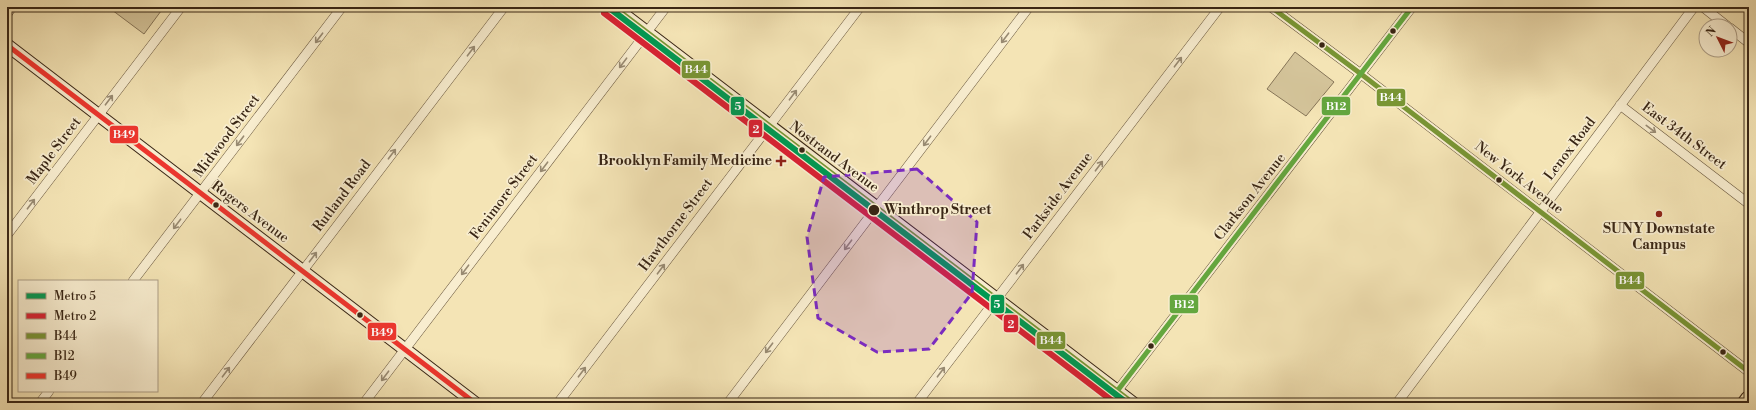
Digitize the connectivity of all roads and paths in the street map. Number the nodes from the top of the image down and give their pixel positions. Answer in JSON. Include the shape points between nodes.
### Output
{"nodes":[{"id":1,"x":12,"y":7,"type":"edge"},
{"id":2,"x":181,"y":7,"type":"edge"},
{"id":3,"x":342,"y":7,"type":"edge"},
{"id":4,"x":504,"y":7,"type":"edge"},
{"id":5,"x":614,"y":7,"type":"edge"},
{"id":6,"x":666,"y":7,"type":"edge"},
{"id":7,"x":860,"y":7,"type":"edge"},
{"id":8,"x":1029,"y":7,"type":"edge"},
{"id":9,"x":1220,"y":7,"type":"edge"},
{"id":10,"x":1271,"y":7,"type":"edge"},
{"id":11,"x":1412,"y":7,"type":"edge"},
{"id":12,"x":1694,"y":7,"type":"edge"},
{"id":13,"x":1702,"y":7,"type":"edge"},
{"id":14,"x":7,"y":14,"type":"edge"},
{"id":15,"x":1716,"y":18,"type":"edge"},
{"id":16,"x":647,"y":32,"type":"junction"},
{"id":17,"x":1738,"y":34,"type":"edge"},
{"id":18,"x":1749,"y":42,"type":"edge"},
{"id":19,"x":7,"y":45,"type":"edge"},
{"id":20,"x":1361,"y":74,"type":"junction"},
{"id":21,"x":1620,"y":105,"type":"junction"},
{"id":22,"x":98,"y":115,"type":"junction"},
{"id":23,"x":770,"y":126,"type":"junction"},
{"id":24,"x":200,"y":193,"type":"junction"},
{"id":25,"x":1749,"y":204,"type":"edge"},
{"id":26,"x":876,"y":208,"type":"junction"},
{"id":27,"x":1541,"y":212,"type":"junction"},
{"id":28,"x":7,"y":235,"type":"edge"},
{"id":29,"x":303,"y":271,"type":"junction"},
{"id":30,"x":134,"y":280,"type":"edge"},
{"id":31,"x":996,"y":300,"type":"junction"},
{"id":32,"x":405,"y":349,"type":"junction"},
{"id":33,"x":1749,"y":372,"type":"edge"},
{"id":34,"x":1117,"y":391,"type":"junction"},
{"id":35,"x":48,"y":392,"type":"edge"},
{"id":36,"x":1749,"y":399,"type":"edge"},
{"id":37,"x":40,"y":403,"type":"edge"},
{"id":38,"x":202,"y":403,"type":"edge"},
{"id":39,"x":364,"y":403,"type":"edge"},
{"id":40,"x":476,"y":403,"type":"edge"},
{"id":41,"x":558,"y":403,"type":"edge"},
{"id":42,"x":728,"y":403,"type":"edge"},
{"id":43,"x":918,"y":403,"type":"edge"},
{"id":44,"x":1108,"y":403,"type":"edge"},
{"id":45,"x":1133,"y":403,"type":"edge"},
{"id":46,"x":1397,"y":403,"type":"edge"},
{"id":47,"x":1746,"y":403,"type":"edge"}],
"edges":[{"from":1,"to":14,"type":"street"},
{"from":22,"to":2,"type":"street","name":"Maple Street","one_way":true},
{"from":3,"to":24,"type":"street","name":"Midwood Street","one_way":true},
{"from":29,"to":4,"type":"street","name":"Rutland Road","one_way":true},
{"from":5,"to":16,"type":"main road","name":"Nostrand Avenue"},
{"from":6,"to":16,"type":"street","name":"Fenimore Street"},
{"from":23,"to":7,"type":"street","name":"Hawthorne Street","one_way":true},
{"from":8,"to":26,"type":"street","one_way":true},
{"from":31,"to":9,"type":"street","name":"Parkside Avenue","one_way":true},
{"from":10,"to":20,"type":"street","name":"New York Avenue"},
{"from":11,"to":20,"type":"street","name":"Clarkson Avenue"},
{"from":12,"to":21,"type":"street","name":"Lenox Road"},
{"from":13,"to":15,"type":"street"},
{"from":16,"to":23,"type":"main road","name":"Nostrand Avenue"},
{"from":16,"to":32,"type":"street","name":"Fenimore Street","one_way":true},
{"from":17,"to":18,"type":"street"},
{"from":19,"to":22,"type":"main road","name":"Rogers Avenue"},
{"from":20,"to":27,"type":"street","name":"New York Avenue"},
{"from":20,"to":34,"type":"street","name":"Clarkson Avenue"},
{"from":21,"to":25,"type":"street","name":"East 34th Street","one_way":true},
{"from":21,"to":27,"type":"street","name":"Lenox Road"},
{"from":22,"to":24,"type":"main road","name":"Rogers Avenue"},
{"from":28,"to":22,"type":"street","name":"Maple Street","one_way":true},
{"from":23,"to":26,"type":"main road","name":"Nostrand Avenue"},
{"from":41,"to":23,"type":"street","name":"Hawthorne Street","one_way":true},
{"from":24,"to":29,"type":"main road","name":"Rogers Avenue"},
{"from":24,"to":30,"type":"street","name":"Midwood Street","one_way":true},
{"from":26,"to":31,"type":"main road","name":"Nostrand Avenue"},
{"from":26,"to":42,"type":"street","one_way":true},
{"from":27,"to":33,"type":"street","name":"New York Avenue"},
{"from":27,"to":46,"type":"street","name":"Lenox Road"},
{"from":29,"to":32,"type":"main road","name":"Rogers Avenue"},
{"from":38,"to":29,"type":"street","name":"Rutland Road","one_way":true},
{"from":31,"to":34,"type":"main road","name":"Nostrand Avenue"},
{"from":43,"to":31,"type":"street","name":"Parkside Avenue","one_way":true},
{"from":32,"to":39,"type":"street","name":"Fenimore Street","one_way":true},
{"from":32,"to":40,"type":"main road","name":"Rogers Avenue"},
{"from":34,"to":44,"type":"street","name":"Clarkson Avenue"},
{"from":34,"to":45,"type":"main road","name":"Nostrand Avenue"},
{"from":35,"to":37,"type":"street"},
{"from":36,"to":47,"type":"highway"}]}
